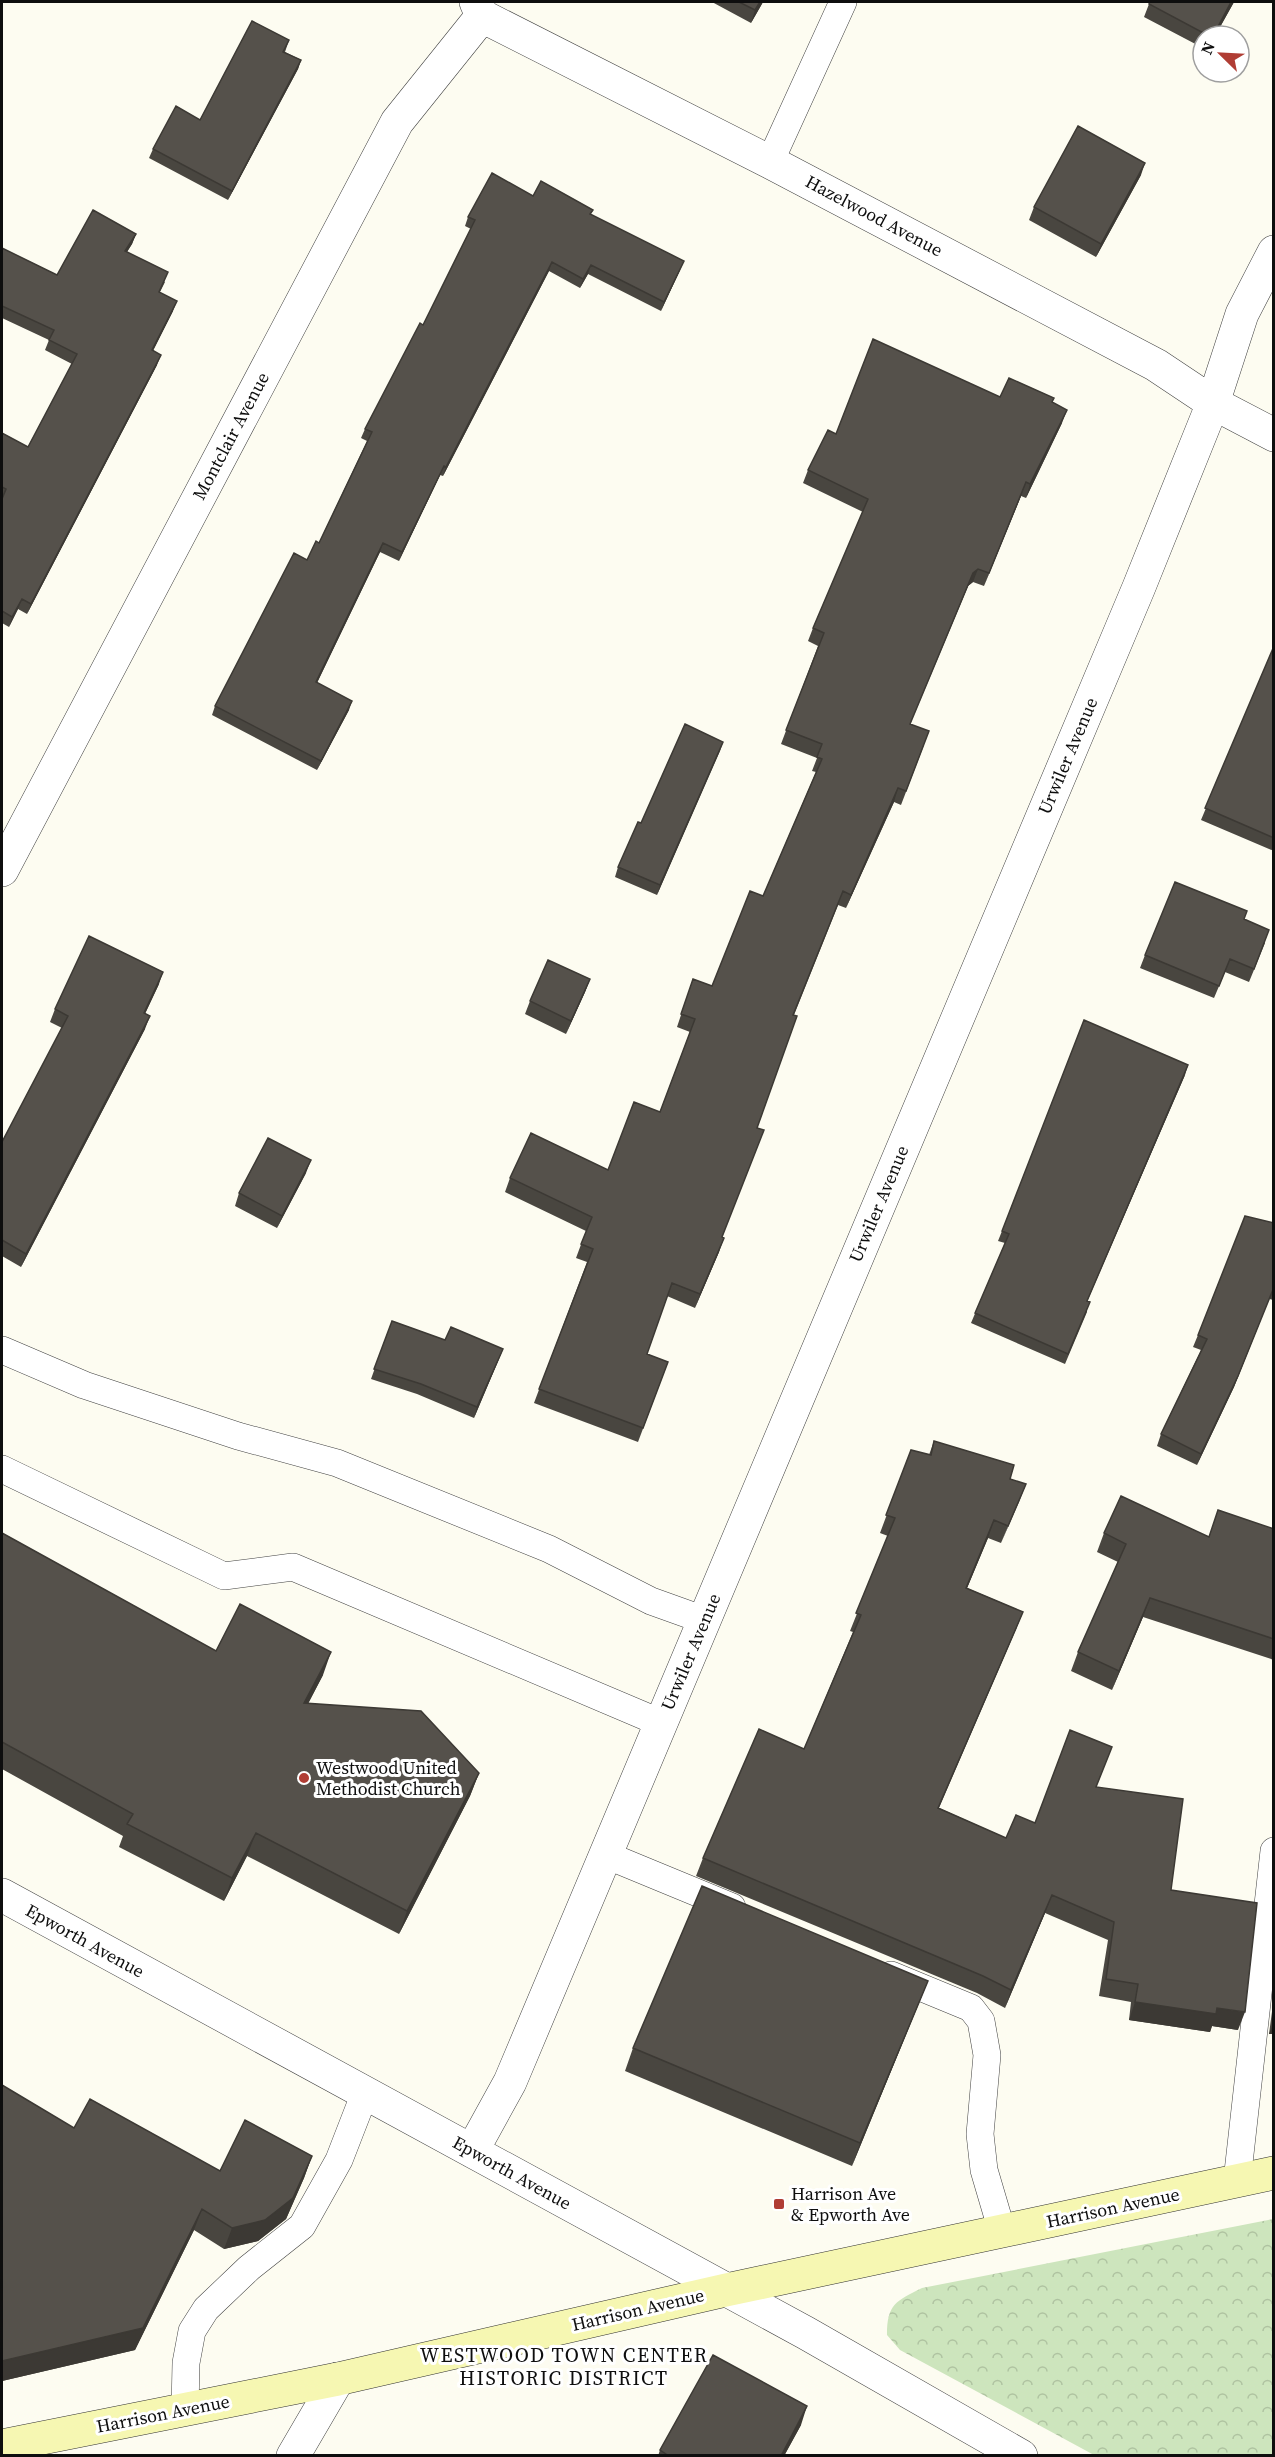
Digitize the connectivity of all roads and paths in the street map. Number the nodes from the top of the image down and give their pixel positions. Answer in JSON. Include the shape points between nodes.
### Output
{"nodes":[{"id":1,"x":843,"y":2,"type":"edge"},
{"id":2,"x":479,"y":9,"type":"edge"},
{"id":3,"x":770,"y":162,"type":"junction"},
{"id":4,"x":1274,"y":252,"type":"edge"},
{"id":5,"x":1212,"y":403,"type":"junction"},
{"id":6,"x":1274,"y":435,"type":"edge"},
{"id":7,"x":2,"y":870,"type":"edge"},
{"id":8,"x":2,"y":1350,"type":"edge"},
{"id":9,"x":2,"y":1468,"type":"edge"},
{"id":10,"x":704,"y":1620,"type":"junction"},
{"id":11,"x":661,"y":1723,"type":"junction"},
{"id":12,"x":1274,"y":1851,"type":"edge"},
{"id":13,"x":606,"y":1855,"type":"junction"},
{"id":14,"x":2,"y":1895,"type":"edge"},
{"id":15,"x":759,"y":1918,"type":"edge"},
{"id":16,"x":872,"y":1967,"type":"edge"},
{"id":17,"x":365,"y":2093,"type":"junction"},
{"id":18,"x":472,"y":2151,"type":"junction"},
{"id":19,"x":1274,"y":2173,"type":"edge"},
{"id":20,"x":1237,"y":2181,"type":"junction"},
{"id":21,"x":1002,"y":2231,"type":"junction"},
{"id":22,"x":726,"y":2290,"type":"junction"},
{"id":23,"x":338,"y":2379,"type":"junction"},
{"id":24,"x":185,"y":2409,"type":"junction"},
{"id":25,"x":2,"y":2446,"type":"edge"},
{"id":26,"x":293,"y":2456,"type":"edge"},
{"id":27,"x":1021,"y":2456,"type":"edge"}],
"edges":[{"from":1,"to":3,"type":"lane"},
{"from":2,"to":3,"type":"street","name":"Hazelwood Avenue"},
{"from":2,"to":7,"type":"street","name":"Montclair Avenue","via":[[398,122]]},
{"from":3,"to":5,"type":"street","name":"Hazelwood Avenue","via":[[1156,365]]},
{"from":4,"to":5,"type":"street","name":"Urwiler Avenue","via":[[1242,314]]},
{"from":5,"to":6,"type":"street","name":"Hazelwood Avenue"},
{"from":5,"to":10,"type":"street","name":"Urwiler Avenue","via":[[1139,587]]},
{"from":8,"to":10,"type":"lane","via":[[84,1385],[238,1436],[337,1463],[549,1549],[651,1601]]},
{"from":9,"to":11,"type":"lane","via":[[224,1576],[293,1567]]},
{"from":10,"to":11,"type":"street","name":"Urwiler Avenue"},
{"from":11,"to":13,"type":"street","name":"Urwiler Avenue"},
{"from":12,"to":20,"type":"lane"},
{"from":13,"to":15,"type":"lane"},
{"from":13,"to":18,"type":"street","name":"Urwiler Avenue","via":[[510,2082]]},
{"from":14,"to":17,"type":"street","name":"Epworth Avenue"},
{"from":16,"to":21,"type":"lane","via":[[971,2008],[981,2021],[987,2055],[981,2143],[984,2170]]},
{"from":17,"to":18,"type":"street","name":"Epworth Avenue"},
{"from":17,"to":24,"type":"lane","via":[[339,2160],[302,2226],[206,2309],[192,2331],[186,2363]]},
{"from":18,"to":22,"type":"street","name":"Epworth Avenue"},
{"from":19,"to":20,"type":"main road","name":"Harrison Avenue"},
{"from":20,"to":21,"type":"main road","name":"Harrison Avenue"},
{"from":21,"to":22,"type":"main road","name":"Harrison Avenue"},
{"from":22,"to":23,"type":"main road","name":"Harrison Avenue"},
{"from":22,"to":27,"type":"street","name":"Epworth Avenue"},
{"from":23,"to":24,"type":"main road","name":"Harrison Avenue"},
{"from":23,"to":26,"type":"street"},
{"from":24,"to":25,"type":"main road","name":"Harrison Avenue"}]}
